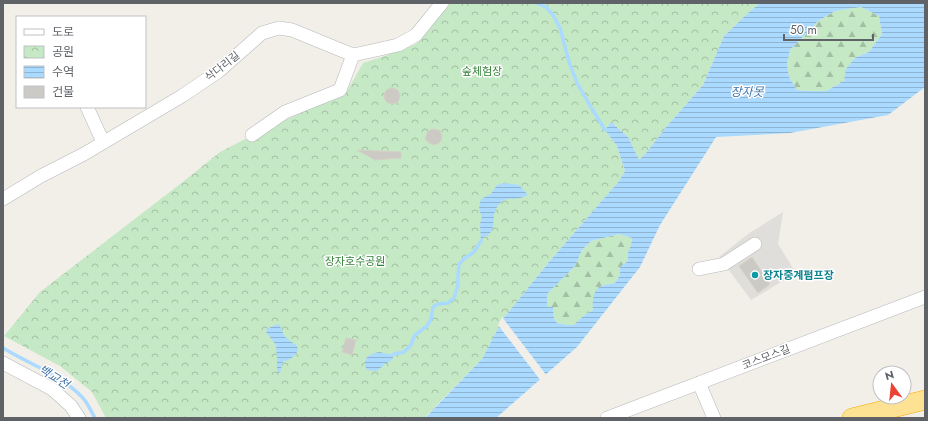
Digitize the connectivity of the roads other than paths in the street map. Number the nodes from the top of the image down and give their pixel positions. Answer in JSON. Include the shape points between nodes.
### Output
{"nodes":[{"id":1,"x":442,"y":3,"type":"edge"},
{"id":2,"x":353,"y":55,"type":"junction"},
{"id":3,"x":87,"y":108,"type":"edge"},
{"id":4,"x":252,"y":135,"type":"dead end"},
{"id":5,"x":103,"y":142,"type":"junction"},
{"id":6,"x":3,"y":199,"type":"edge"},
{"id":7,"x":755,"y":244,"type":"dead end"},
{"id":8,"x":699,"y":269,"type":"dead end"},
{"id":9,"x":925,"y":297,"type":"edge"},
{"id":10,"x":3,"y":364,"type":"edge"},
{"id":11,"x":699,"y":384,"type":"junction"},
{"id":12,"x":925,"y":400,"type":"edge"},
{"id":13,"x":79,"y":418,"type":"edge"},
{"id":14,"x":607,"y":418,"type":"edge"},
{"id":15,"x":714,"y":418,"type":"edge"},
{"id":16,"x":852,"y":418,"type":"edge"}],
"edges":[{"from":1,"to":2,"type":"street","via":[[416,35],[398,45]]},
{"from":2,"to":4,"type":"street","via":[[340,90],[285,112]]},
{"from":2,"to":5,"type":"street","name":"삭다리길","via":[[292,30],[279,28],[262,33],[219,72]]},
{"from":3,"to":5,"type":"street"},
{"from":5,"to":6,"type":"street","name":"삭다리길"},
{"from":7,"to":8,"type":"street","via":[[724,264]]},
{"from":9,"to":11,"type":"street","name":"코스모스길"},
{"from":10,"to":13,"type":"street","via":[[52,389],[71,406]]},
{"from":11,"to":14,"type":"street","name":"코스모스길"},
{"from":11,"to":15,"type":"street"},
{"from":12,"to":16,"type":"highway"}]}
